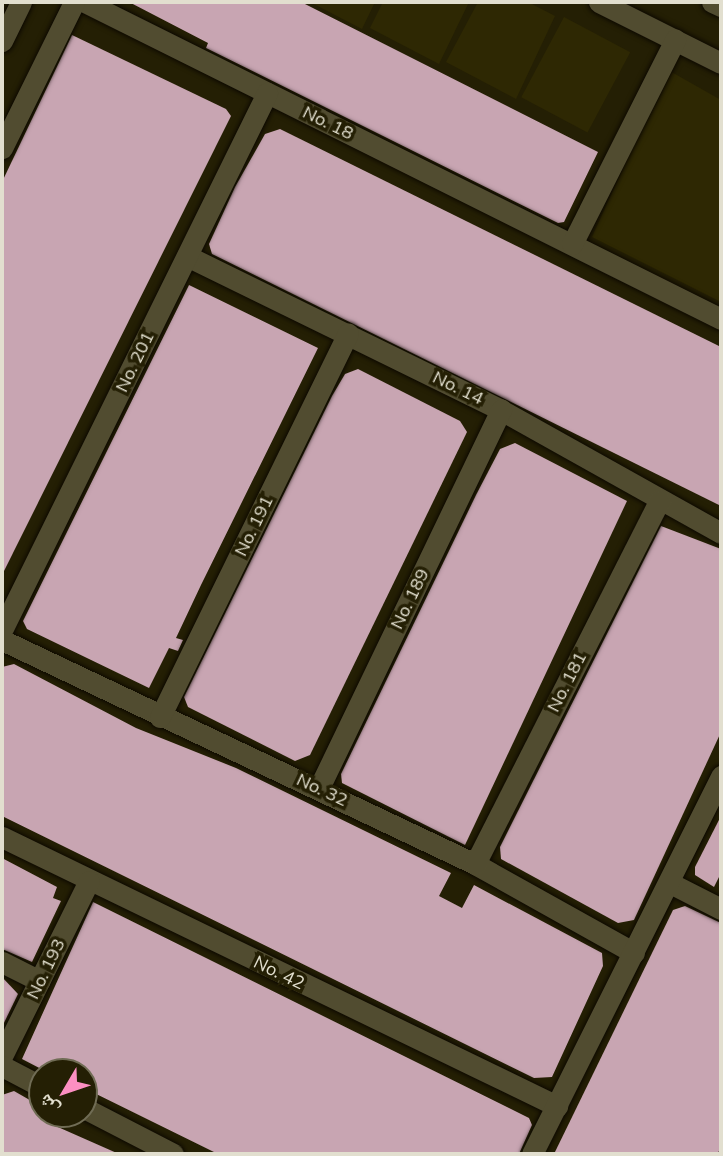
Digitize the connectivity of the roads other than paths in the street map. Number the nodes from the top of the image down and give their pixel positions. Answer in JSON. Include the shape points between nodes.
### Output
{"nodes":[{"id":1,"x":21,"y":2,"type":"edge"},
{"id":2,"x":74,"y":2,"type":"edge"},
{"id":3,"x":85,"y":2,"type":"edge"},
{"id":4,"x":599,"y":2,"type":"edge"},
{"id":5,"x":712,"y":2,"type":"edge"},
{"id":6,"x":721,"y":6,"type":"edge"},
{"id":7,"x":674,"y":40,"type":"junction"},
{"id":8,"x":2,"y":41,"type":"edge"},
{"id":9,"x":721,"y":63,"type":"edge"},
{"id":10,"x":267,"y":93,"type":"junction"},
{"id":11,"x":2,"y":148,"type":"edge"},
{"id":12,"x":572,"y":244,"type":"junction"},
{"id":13,"x":187,"y":256,"type":"junction"},
{"id":14,"x":721,"y":318,"type":"edge"},
{"id":15,"x":348,"y":334,"type":"junction"},
{"id":16,"x":501,"y":410,"type":"junction"},
{"id":17,"x":659,"y":501,"type":"junction"},
{"id":18,"x":721,"y":533,"type":"edge"},
{"id":19,"x":2,"y":630,"type":"edge"},
{"id":20,"x":2,"y":640,"type":"edge"},
{"id":21,"x":160,"y":717,"type":"junction"},
{"id":22,"x":721,"y":776,"type":"edge"},
{"id":23,"x":319,"y":788,"type":"junction"},
{"id":24,"x":2,"y":837,"type":"edge"},
{"id":25,"x":475,"y":863,"type":"junction"},
{"id":26,"x":89,"y":881,"type":"junction"},
{"id":27,"x":670,"y":883,"type":"junction"},
{"id":28,"x":721,"y":909,"type":"edge"},
{"id":29,"x":634,"y":953,"type":"junction"},
{"id":30,"x":2,"y":962,"type":"edge"},
{"id":31,"x":40,"y":981,"type":"junction"},
{"id":32,"x":2,"y":1056,"type":"edge"},
{"id":33,"x":2,"y":1066,"type":"edge"},
{"id":34,"x":28,"y":1080,"type":"edge"},
{"id":35,"x":557,"y":1106,"type":"junction"},
{"id":36,"x":98,"y":1115,"type":"edge"},
{"id":37,"x":173,"y":1154,"type":"edge"},
{"id":38,"x":532,"y":1154,"type":"edge"}],
"edges":[{"from":1,"to":8,"type":"street"},
{"from":2,"to":11,"type":"street"},
{"from":3,"to":10,"type":"street","name":"No. 18"},
{"from":4,"to":7,"type":"street"},
{"from":5,"to":6,"type":"street"},
{"from":7,"to":9,"type":"street"},
{"from":7,"to":12,"type":"street"},
{"from":10,"to":12,"type":"street","name":"No. 18"},
{"from":10,"to":13,"type":"street","name":"No. 201"},
{"from":12,"to":14,"type":"street","name":"No. 18"},
{"from":13,"to":15,"type":"street","name":"No. 14"},
{"from":13,"to":19,"type":"street","name":"No. 201"},
{"from":15,"to":16,"type":"street","name":"No. 14"},
{"from":15,"to":21,"type":"street","name":"No. 191"},
{"from":16,"to":17,"type":"street","name":"No. 14"},
{"from":16,"to":23,"type":"street","name":"No. 189"},
{"from":17,"to":18,"type":"street","name":"No. 14"},
{"from":17,"to":25,"type":"street","name":"No. 181"},
{"from":20,"to":21,"type":"street","name":"No. 32"},
{"from":21,"to":23,"type":"street","name":"No. 32"},
{"from":22,"to":27,"type":"street"},
{"from":23,"to":25,"type":"street","name":"No. 32"},
{"from":24,"to":26,"type":"street","name":"No. 42"},
{"from":25,"to":29,"type":"street","name":"No. 32"},
{"from":26,"to":31,"type":"street","name":"No. 193"},
{"from":26,"to":35,"type":"street","name":"No. 42"},
{"from":27,"to":28,"type":"street"},
{"from":27,"to":29,"type":"street"},
{"from":29,"to":35,"type":"street"},
{"from":30,"to":31,"type":"street"},
{"from":31,"to":32,"type":"street","name":"No. 193"},
{"from":33,"to":34,"type":"street"},
{"from":35,"to":38,"type":"street"},
{"from":36,"to":37,"type":"street"}]}
